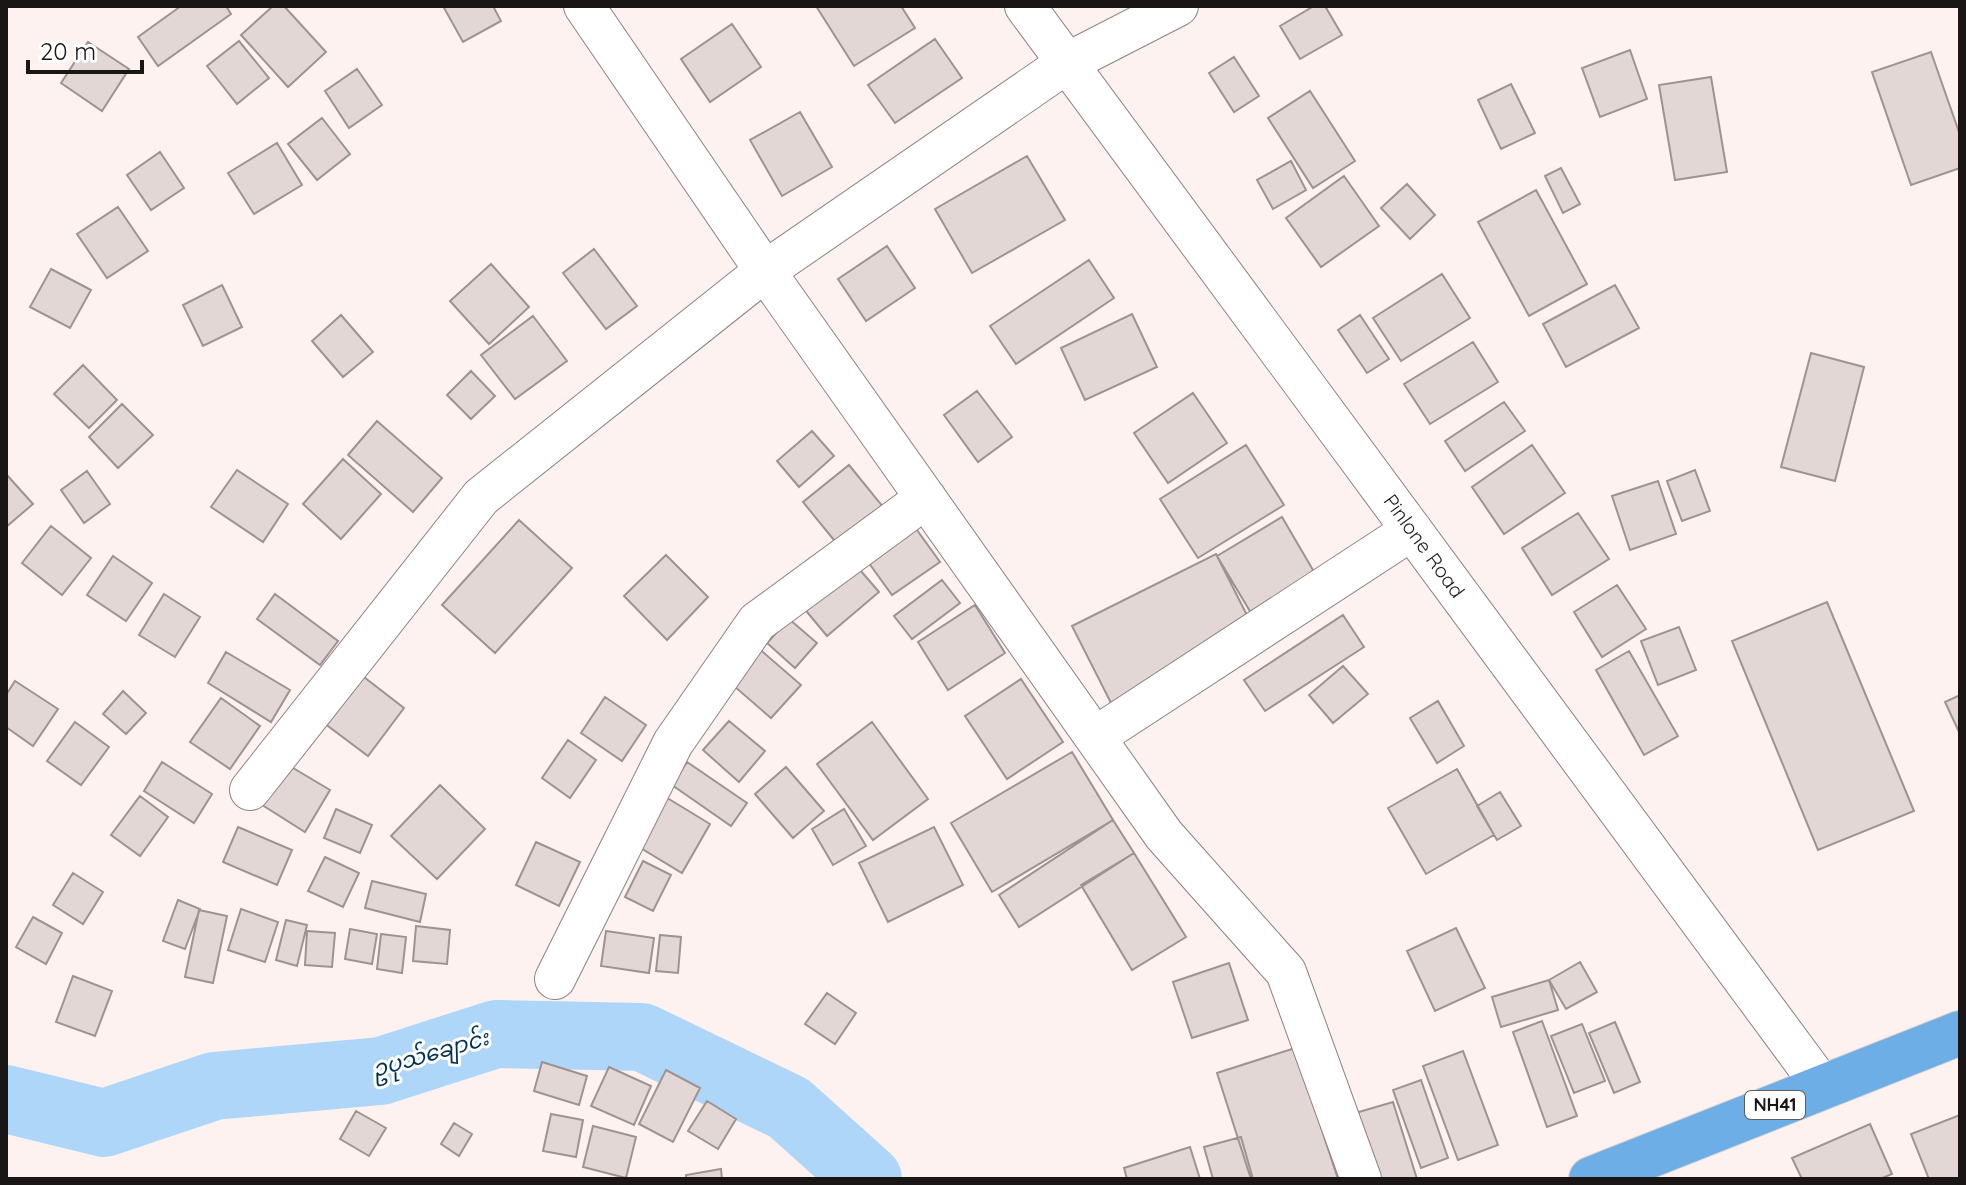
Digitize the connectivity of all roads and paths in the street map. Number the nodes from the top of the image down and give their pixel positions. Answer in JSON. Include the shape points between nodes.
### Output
{"nodes":[{"id":1,"x":584,"y":6,"type":"edge"},
{"id":2,"x":1025,"y":6,"type":"edge"},
{"id":3,"x":1178,"y":6,"type":"edge"},
{"id":4,"x":1067,"y":63,"type":"junction"},
{"id":5,"x":765,"y":271,"type":"junction"},
{"id":6,"x":926,"y":498,"type":"junction"},
{"id":7,"x":1412,"y":530,"type":"junction"},
{"id":8,"x":1095,"y":737,"type":"junction"},
{"id":9,"x":250,"y":790,"type":"dead end"},
{"id":10,"x":555,"y":979,"type":"dead end"},
{"id":11,"x":1960,"y":1033,"type":"edge"},
{"id":12,"x":1822,"y":1086,"type":"junction"},
{"id":13,"x":1361,"y":1179,"type":"edge"},
{"id":14,"x":1591,"y":1179,"type":"edge"}],
"edges":[{"from":1,"to":5,"type":"street"},
{"from":2,"to":4,"type":"street","name":"Pinlone Road"},
{"from":3,"to":4,"type":"street"},
{"from":4,"to":5,"type":"street"},
{"from":4,"to":7,"type":"street","name":"Pinlone Road"},
{"from":5,"to":6,"type":"street"},
{"from":5,"to":9,"type":"street","via":[[481,497]]},
{"from":6,"to":8,"type":"street"},
{"from":6,"to":10,"type":"street","via":[[757,622],[673,743]]},
{"from":7,"to":8,"type":"street"},
{"from":7,"to":12,"type":"street","name":"Pinlone Road"},
{"from":8,"to":13,"type":"street","via":[[1164,835],[1286,972]]},
{"from":11,"to":12,"type":"highway","number":"NH41"},
{"from":12,"to":14,"type":"highway","number":"NH41"}]}
